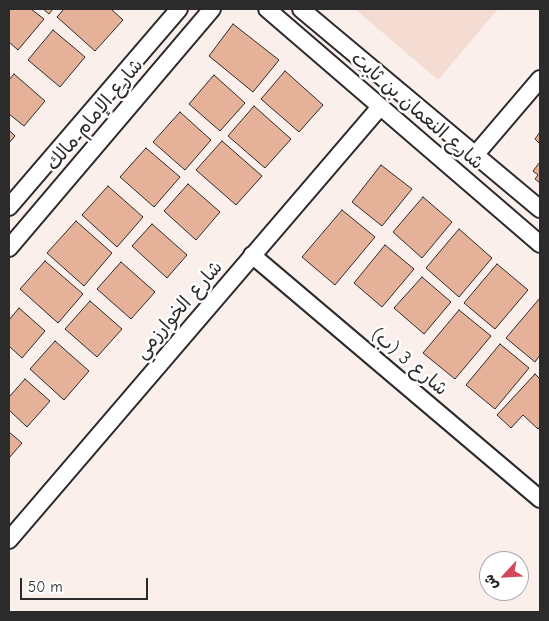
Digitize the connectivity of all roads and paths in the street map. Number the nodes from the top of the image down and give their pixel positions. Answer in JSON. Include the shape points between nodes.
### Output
{"nodes":[{"id":1,"x":179,"y":9,"type":"edge"},
{"id":2,"x":212,"y":9,"type":"edge"},
{"id":3,"x":267,"y":9,"type":"edge"},
{"id":4,"x":301,"y":9,"type":"edge"},
{"id":5,"x":540,"y":80,"type":"edge"},
{"id":6,"x":380,"y":106,"type":"junction"},
{"id":7,"x":476,"y":154,"type":"junction"},
{"id":8,"x":9,"y":208,"type":"edge"},
{"id":9,"x":540,"y":209,"type":"edge"},
{"id":10,"x":540,"y":244,"type":"edge"},
{"id":11,"x":9,"y":248,"type":"edge"},
{"id":12,"x":252,"y":256,"type":"junction"},
{"id":13,"x":540,"y":499,"type":"edge"},
{"id":14,"x":9,"y":540,"type":"edge"}],
"edges":[{"from":1,"to":8,"type":"street","name":"شارع الإمام مالك"},
{"from":2,"to":11,"type":"street","name":"شارع الإمام مالك"},
{"from":3,"to":6,"type":"street","name":"شارع النعمان بن ثابت"},
{"from":4,"to":7,"type":"street","name":"شارع النعمان بن ثابت"},
{"from":5,"to":7,"type":"street"},
{"from":6,"to":10,"type":"street","name":"شارع النعمان بن ثابت"},
{"from":6,"to":12,"type":"street","name":"شارع الخوارزمي"},
{"from":7,"to":9,"type":"street","name":"شارع النعمان بن ثابت"},
{"from":12,"to":13,"type":"street","name":"شارع 3 (ب)"},
{"from":12,"to":14,"type":"street","name":"شارع الخوارزمي"}]}
